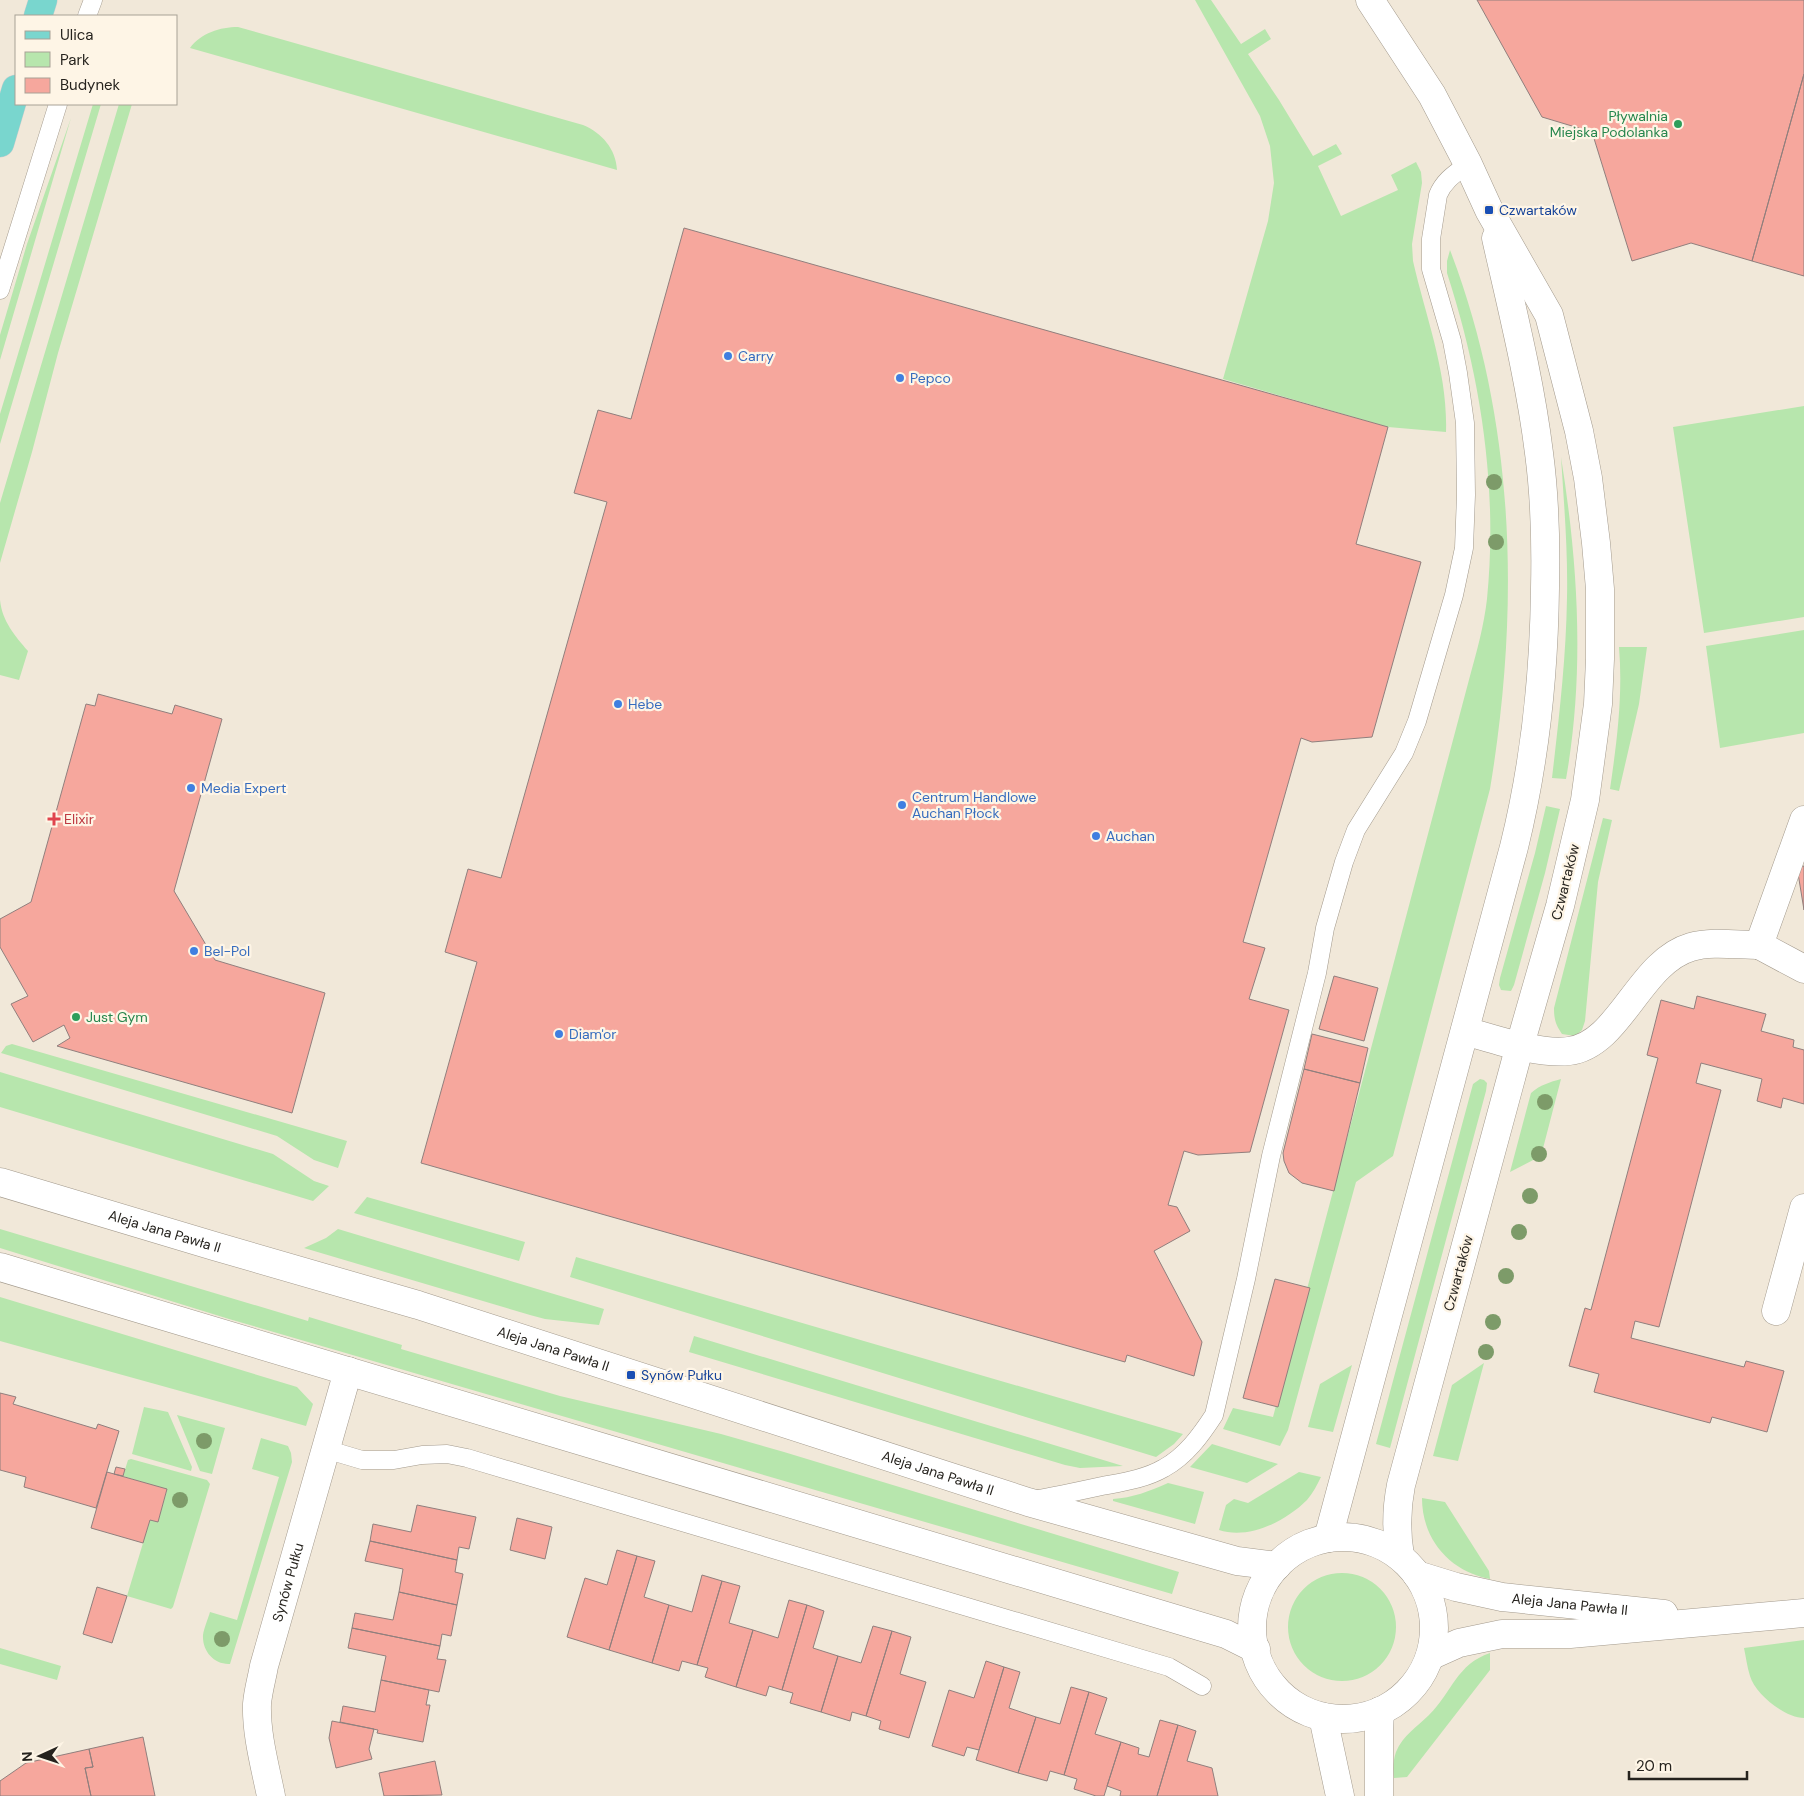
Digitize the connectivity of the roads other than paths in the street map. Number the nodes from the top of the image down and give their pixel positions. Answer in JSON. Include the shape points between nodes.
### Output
{"nodes":[{"id":1,"x":43,"y":0,"type":"edge"},
{"id":2,"x":93,"y":0,"type":"edge"},
{"id":3,"x":1370,"y":0,"type":"edge"},
{"id":4,"x":38,"y":15,"type":"edge"},
{"id":5,"x":87,"y":15,"type":"edge"},
{"id":6,"x":15,"y":92,"type":"edge"},
{"id":7,"x":58,"y":105,"type":"edge"},
{"id":8,"x":0,"y":143,"type":"edge"},
{"id":9,"x":1468,"y":164,"type":"junction"},
{"id":10,"x":1489,"y":210,"type":"junction"},
{"id":11,"x":0,"y":290,"type":"edge"},
{"id":12,"x":1804,"y":820,"type":"edge"},
{"id":13,"x":1759,"y":945,"type":"junction"},
{"id":14,"x":1804,"y":969,"type":"edge"},
{"id":15,"x":1465,"y":1031,"type":"junction"},
{"id":16,"x":1520,"y":1045,"type":"junction"},
{"id":17,"x":0,"y":1182,"type":"edge"},
{"id":18,"x":1804,"y":1208,"type":"edge"},
{"id":19,"x":0,"y":1267,"type":"edge"},
{"id":20,"x":1776,"y":1311,"type":"dead end"},
{"id":21,"x":348,"y":1371,"type":"junction"},
{"id":22,"x":325,"y":1449,"type":"junction"},
{"id":23,"x":1028,"y":1502,"type":"junction"},
{"id":24,"x":1328,"y":1538,"type":"junction"},
{"id":25,"x":1277,"y":1566,"type":"junction"},
{"id":26,"x":1408,"y":1566,"type":"junction"},
{"id":27,"x":1804,"y":1613,"type":"edge"},
{"id":28,"x":1725,"y":1621,"type":"junction"},
{"id":29,"x":1256,"y":1649,"type":"junction"},
{"id":30,"x":1430,"y":1656,"type":"junction"},
{"id":31,"x":1202,"y":1686,"type":"dead end"},
{"id":32,"x":1380,"y":1711,"type":"junction"},
{"id":33,"x":1323,"y":1717,"type":"junction"},
{"id":34,"x":272,"y":1796,"type":"edge"},
{"id":35,"x":1340,"y":1796,"type":"edge"},
{"id":36,"x":1379,"y":1796,"type":"edge"}],
"edges":[{"from":1,"to":4,"type":"main road"},
{"from":2,"to":5,"type":"lane"},
{"from":3,"to":9,"type":"street","name":"Czwartaków","via":[[1432,95]]},
{"from":6,"to":8,"type":"main road"},
{"from":7,"to":11,"type":"lane"},
{"from":9,"to":10,"type":"street","name":"Czwartaków"},
{"from":9,"to":23,"type":"lane","via":[[1440,189],[1430,253],[1431,269],[1452,341],[1464,422],[1464,548],[1454,595],[1417,720],[1404,752],[1356,830],[1344,862],[1325,928],[1271,1156],[1214,1414],[1191,1446],[1166,1467],[1131,1480]]},
{"from":10,"to":15,"type":"street","name":"Czwartaków","via":[[1519,340],[1539,452],[1544,498],[1545,610],[1542,676],[1527,788]]},
{"from":10,"to":16,"type":"street","name":"Czwartaków","via":[[1549,315],[1588,478],[1600,589],[1598,704],[1585,800],[1560,906]]},
{"from":12,"to":13,"type":"street"},
{"from":13,"to":14,"type":"street"},
{"from":13,"to":16,"type":"street","via":[[1701,946],[1683,950],[1654,973],[1603,1034],[1585,1047],[1557,1052]]},
{"from":15,"to":16,"type":"street"},
{"from":15,"to":24,"type":"street","name":"Czwartaków"},
{"from":16,"to":26,"type":"street","name":"Czwartaków","via":[[1400,1485],[1396,1522]]},
{"from":17,"to":23,"type":"street","name":"Aleja Jana Pawła II","via":[[418,1305]]},
{"from":18,"to":20,"type":"street"},
{"from":19,"to":21,"type":"street"},
{"from":21,"to":22,"type":"street","name":"Synów Pułku"},
{"from":21,"to":29,"type":"street","via":[[1226,1634]]},
{"from":22,"to":31,"type":"lane","via":[[362,1460],[447,1454],[467,1458],[1169,1667]]},
{"from":22,"to":34,"type":"street","name":"Synów Pułku","via":[[264,1666],[257,1704],[260,1738]]},
{"from":23,"to":25,"type":"street","name":"Aleja Jana Pawła II","via":[[1238,1561]]},
{"from":24,"to":25,"type":"street","name":"Aleja Jana Pawła II","via":[[1294,1552]]},
{"from":24,"to":26,"type":"street","name":"Aleja Jana Pawła II","via":[[1351,1537],[1384,1546]]},
{"from":25,"to":29,"type":"street","name":"Aleja Jana Pawła II","via":[[1266,1581],[1255,1607],[1253,1635]]},
{"from":26,"to":28,"type":"street","name":"Aleja Jana Pawła II","via":[[1456,1588],[1502,1598]]},
{"from":26,"to":30,"type":"street","name":"Czwartaków","via":[[1430,1601],[1434,1620]]},
{"from":27,"to":28,"type":"street","name":"Aleja Jana Pawła II"},
{"from":28,"to":30,"type":"street","name":"Aleja Jana Pawła II","via":[[1570,1634],[1502,1634],[1459,1643]]},
{"from":29,"to":33,"type":"street","name":"Aleja Jana Pawła II","via":[[1262,1668],[1283,1696],[1298,1708]]},
{"from":30,"to":32,"type":"street","name":"Aleja Jana Pawła II","via":[[1414,1685]]},
{"from":32,"to":33,"type":"street","name":"Aleja Jana Pawła II","via":[[1340,1720]]},
{"from":32,"to":36,"type":"street"},
{"from":33,"to":35,"type":"street"}]}
